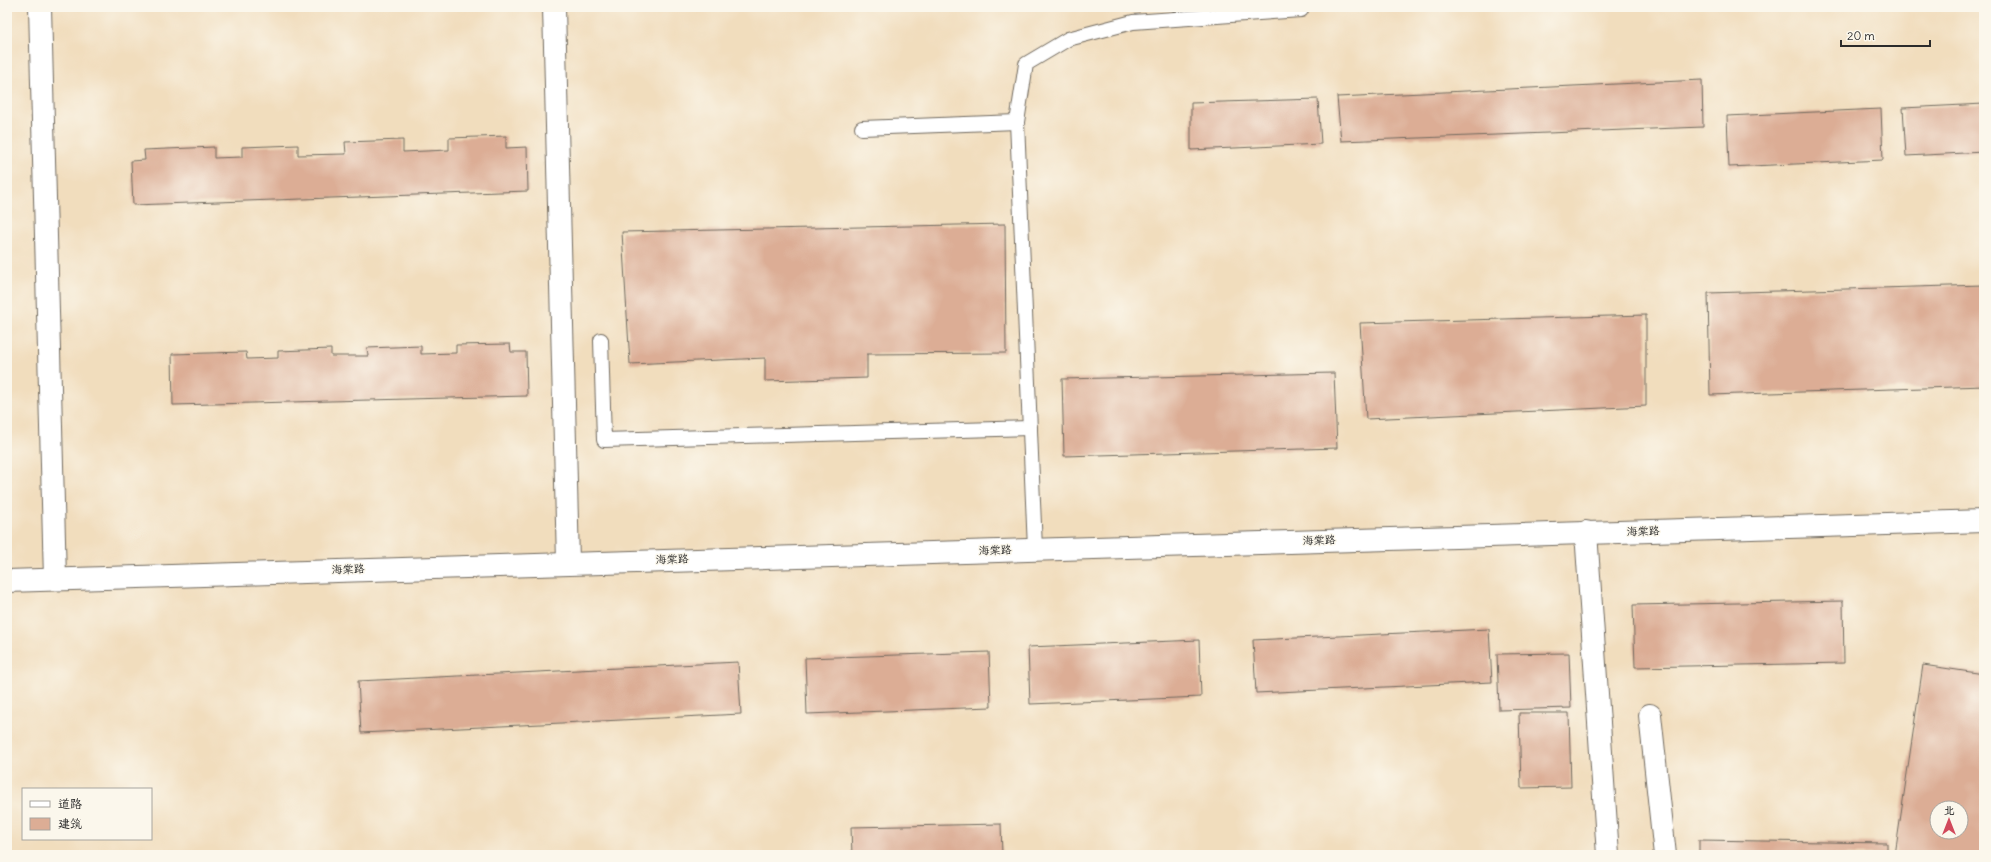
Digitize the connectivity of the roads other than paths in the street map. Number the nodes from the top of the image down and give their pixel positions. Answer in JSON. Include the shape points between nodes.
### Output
{"nodes":[{"id":1,"x":40,"y":7,"type":"edge"},
{"id":2,"x":554,"y":7,"type":"edge"},
{"id":3,"x":1301,"y":7,"type":"edge"},
{"id":4,"x":1016,"y":122,"type":"junction"},
{"id":5,"x":862,"y":128,"type":"dead end"},
{"id":6,"x":601,"y":340,"type":"dead end"},
{"id":7,"x":1030,"y":428,"type":"junction"},
{"id":8,"x":1984,"y":521,"type":"edge"},
{"id":9,"x":1586,"y":532,"type":"junction"},
{"id":10,"x":1035,"y":549,"type":"junction"},
{"id":11,"x":568,"y":562,"type":"junction"},
{"id":12,"x":55,"y":579,"type":"junction"},
{"id":13,"x":7,"y":580,"type":"edge"},
{"id":14,"x":1650,"y":715,"type":"dead end"},
{"id":15,"x":1608,"y":855,"type":"edge"},
{"id":16,"x":1665,"y":855,"type":"edge"}],
"edges":[{"from":1,"to":12,"type":"street"},
{"from":2,"to":11,"type":"street"},
{"from":3,"to":4,"type":"lane","via":[[1301,10],[1133,22],[1068,39],[1026,64]]},
{"from":4,"to":5,"type":"lane"},
{"from":4,"to":7,"type":"lane"},
{"from":6,"to":7,"type":"lane","via":[[604,440]]},
{"from":7,"to":10,"type":"lane"},
{"from":8,"to":9,"type":"street","name":"海棠路"},
{"from":9,"to":10,"type":"street","name":"海棠路"},
{"from":9,"to":15,"type":"street"},
{"from":10,"to":11,"type":"street","name":"海棠路"},
{"from":11,"to":12,"type":"street","name":"海棠路"},
{"from":12,"to":13,"type":"street","name":"海棠路"},
{"from":14,"to":16,"type":"street"}]}
